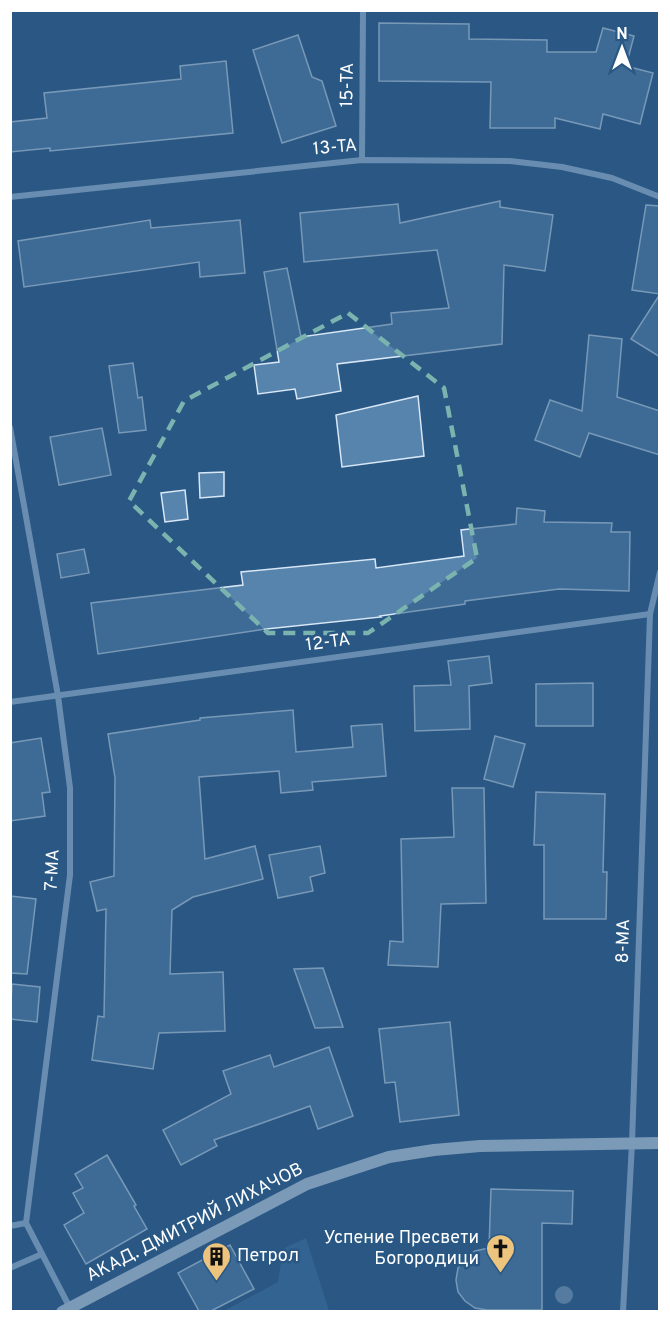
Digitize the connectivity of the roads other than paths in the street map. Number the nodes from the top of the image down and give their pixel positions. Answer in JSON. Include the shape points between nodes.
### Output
{"nodes":[{"id":1,"x":363,"y":10,"type":"edge"},
{"id":2,"x":362,"y":160,"type":"junction"},
{"id":3,"x":10,"y":197,"type":"edge"},
{"id":4,"x":660,"y":197,"type":"edge"},
{"id":5,"x":10,"y":427,"type":"edge"},
{"id":6,"x":660,"y":572,"type":"edge"},
{"id":7,"x":650,"y":614,"type":"junction"},
{"id":8,"x":58,"y":696,"type":"junction"},
{"id":9,"x":10,"y":702,"type":"edge"},
{"id":10,"x":632,"y":1143,"type":"junction"},
{"id":11,"x":660,"y":1143,"type":"edge"},
{"id":12,"x":26,"y":1223,"type":"junction"},
{"id":13,"x":10,"y":1226,"type":"edge"},
{"id":14,"x":42,"y":1254,"type":"junction"},
{"id":15,"x":10,"y":1268,"type":"edge"},
{"id":16,"x":66,"y":1310,"type":"edge"},
{"id":17,"x":623,"y":1311,"type":"edge"}],
"edges":[{"from":1,"to":2,"type":"street","name":"15-ТА"},
{"from":2,"to":3,"type":"street","name":"13-ТА"},
{"from":2,"to":4,"type":"street","name":"13-ТА","via":[[510,161],[562,167],[612,178]]},
{"from":5,"to":8,"type":"street","name":"7-МА"},
{"from":6,"to":7,"type":"street","name":"8-МА"},
{"from":7,"to":8,"type":"street","name":"12-ТА"},
{"from":7,"to":10,"type":"street","name":"8-МА"},
{"from":8,"to":9,"type":"street","name":"12-ТА"},
{"from":8,"to":12,"type":"street","name":"7-МА","via":[[70,788],[70,874]]},
{"from":10,"to":11,"type":"street","name":"АКАД. ДМИТРИЙ ЛИХАЧОВ"},
{"from":10,"to":16,"type":"street","name":"АКАД. ДМИТРИЙ ЛИХАЧОВ","via":[[480,1146],[389,1157],[307,1184]]},
{"from":10,"to":17,"type":"street","name":"8-МА"},
{"from":12,"to":13,"type":"street"},
{"from":12,"to":14,"type":"street"},
{"from":14,"to":15,"type":"street"},
{"from":14,"to":16,"type":"street"}]}
